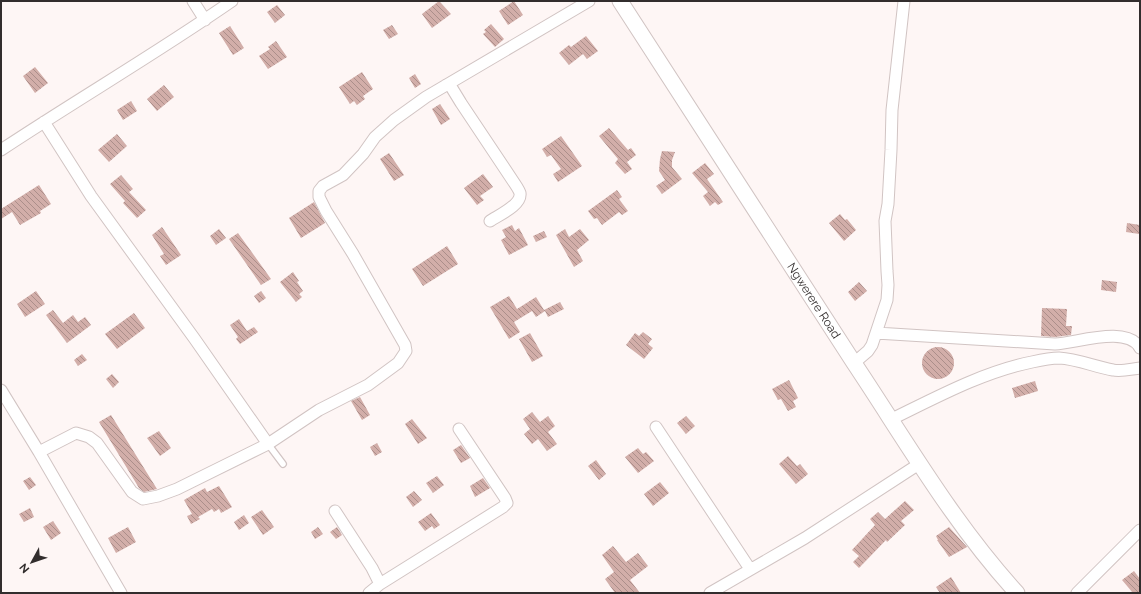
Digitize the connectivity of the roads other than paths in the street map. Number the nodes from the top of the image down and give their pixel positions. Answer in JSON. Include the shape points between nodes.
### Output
{"nodes":[{"id":1,"x":193,"y":1,"type":"edge"},
{"id":2,"x":232,"y":1,"type":"edge"},
{"id":3,"x":589,"y":1,"type":"edge"},
{"id":4,"x":620,"y":1,"type":"edge"},
{"id":5,"x":904,"y":1,"type":"edge"},
{"id":6,"x":205,"y":20,"type":"junction"},
{"id":7,"x":446,"y":85,"type":"junction"},
{"id":8,"x":44,"y":122,"type":"junction"},
{"id":9,"x":1,"y":150,"type":"edge"},
{"id":10,"x":490,"y":221,"type":"dead end"},
{"id":11,"x":876,"y":333,"type":"junction"},
{"id":12,"x":1140,"y":348,"type":"edge"},
{"id":13,"x":854,"y":363,"type":"junction"},
{"id":14,"x":1140,"y":368,"type":"edge"},
{"id":15,"x":1,"y":390,"type":"edge"},
{"id":16,"x":892,"y":419,"type":"junction"},
{"id":17,"x":656,"y":427,"type":"dead end"},
{"id":18,"x":459,"y":429,"type":"dead end"},
{"id":19,"x":268,"y":444,"type":"junction"},
{"id":20,"x":39,"y":452,"type":"junction"},
{"id":21,"x":283,"y":464,"type":"dead end"},
{"id":22,"x":919,"y":464,"type":"junction"},
{"id":23,"x":335,"y":511,"type":"dead end"},
{"id":24,"x":1140,"y":530,"type":"edge"},
{"id":25,"x":750,"y":569,"type":"junction"},
{"id":26,"x":380,"y":584,"type":"junction"},
{"id":27,"x":121,"y":593,"type":"edge"},
{"id":28,"x":369,"y":593,"type":"edge"},
{"id":29,"x":710,"y":593,"type":"edge"},
{"id":30,"x":1017,"y":593,"type":"edge"},
{"id":31,"x":1077,"y":593,"type":"edge"}],
"edges":[{"from":1,"to":6,"type":"street"},
{"from":2,"to":6,"type":"street"},
{"from":3,"to":7,"type":"street"},
{"from":4,"to":13,"type":"main road","name":"Ngwerere Road"},
{"from":5,"to":11,"type":"street","via":[[892,110],[885,221],[887,300]]},
{"from":6,"to":8,"type":"street"},
{"from":7,"to":10,"type":"street","via":[[450,85],[520,193],[519,200],[513,206]]},
{"from":7,"to":19,"type":"street","via":[[394,120],[375,137],[343,175],[319,191],[326,211],[384,308],[406,351],[398,363],[368,384],[319,410]]},
{"from":8,"to":9,"type":"street"},
{"from":8,"to":19,"type":"street","via":[[91,196]]},
{"from":11,"to":12,"type":"street","via":[[1055,344],[1117,336],[1130,338]]},
{"from":11,"to":13,"type":"street","via":[[868,351]]},
{"from":13,"to":16,"type":"main road","name":"Ngwerere Road"},
{"from":14,"to":16,"type":"street","via":[[1114,371],[1059,358],[1022,364],[989,374]]},
{"from":15,"to":20,"type":"street"},
{"from":16,"to":22,"type":"main road","name":"Ngwerere Road"},
{"from":17,"to":25,"type":"street"},
{"from":18,"to":26,"type":"street","via":[[507,503]]},
{"from":19,"to":20,"type":"street","via":[[177,489],[143,499],[132,492],[97,443],[89,437],[76,433]]},
{"from":19,"to":21,"type":"lane"},
{"from":20,"to":27,"type":"street"},
{"from":22,"to":25,"type":"street","via":[[805,538]]},
{"from":22,"to":30,"type":"main road","name":"Ngwerere Road","via":[[969,536]]},
{"from":23,"to":26,"type":"street"},
{"from":24,"to":31,"type":"street"},
{"from":25,"to":29,"type":"street"},
{"from":26,"to":28,"type":"street"}]}
